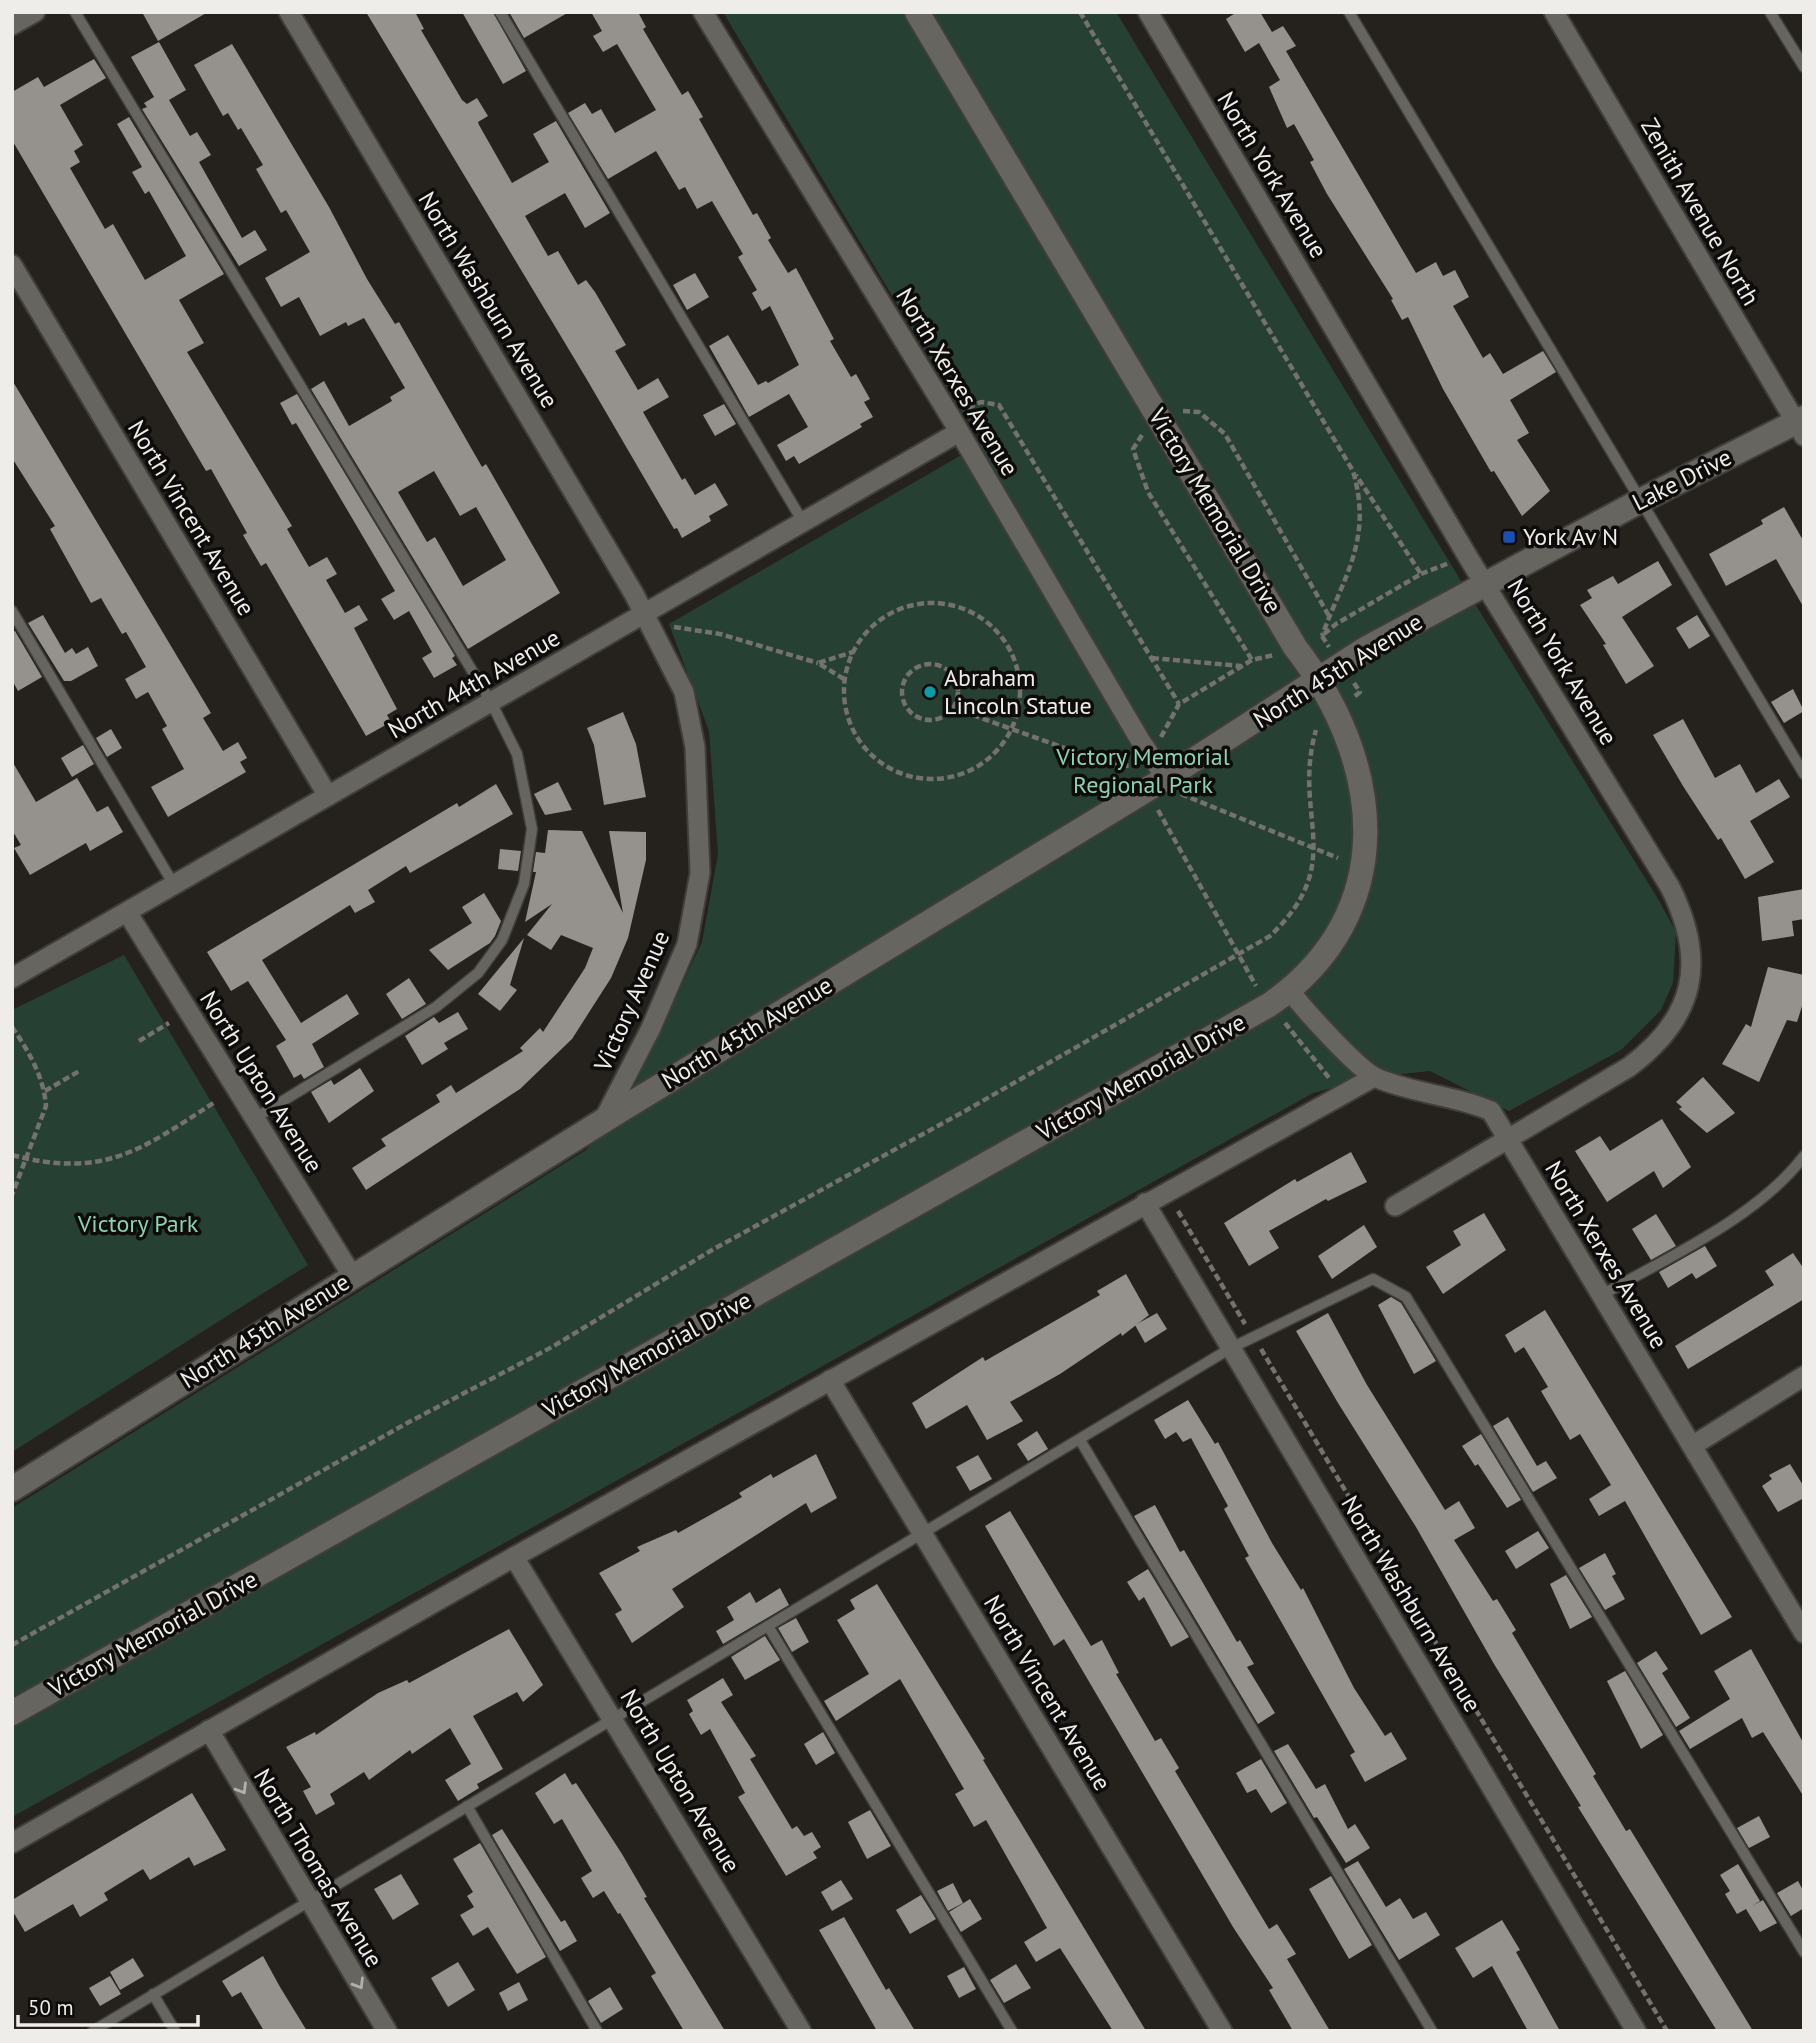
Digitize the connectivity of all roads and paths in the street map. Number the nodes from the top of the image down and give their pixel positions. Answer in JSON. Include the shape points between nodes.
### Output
{"nodes":[{"id":1,"x":35,"y":12,"type":"edge"},
{"id":2,"x":75,"y":12,"type":"edge"},
{"id":3,"x":289,"y":12,"type":"edge"},
{"id":4,"x":500,"y":12,"type":"edge"},
{"id":5,"x":703,"y":12,"type":"edge"},
{"id":6,"x":917,"y":12,"type":"edge"},
{"id":7,"x":1080,"y":12,"type":"edge"},
{"id":8,"x":1148,"y":12,"type":"edge"},
{"id":9,"x":1349,"y":12,"type":"edge"},
{"id":10,"x":1554,"y":12,"type":"edge"},
{"id":11,"x":1770,"y":12,"type":"edge"},
{"id":12,"x":12,"y":25,"type":"edge"},
{"id":13,"x":1804,"y":67,"type":"edge"},
{"id":14,"x":12,"y":265,"type":"edge"},
{"id":15,"x":1183,"y":411,"type":"dead end"},
{"id":16,"x":955,"y":424,"type":"junction"},
{"id":17,"x":1801,"y":426,"type":"edge"},
{"id":18,"x":1144,"y":433,"type":"dead end"},
{"id":19,"x":1353,"y":471,"type":"junction"},
{"id":20,"x":1642,"y":500,"type":"junction"},
{"id":21,"x":803,"y":522,"type":"junction"},
{"id":22,"x":1434,"y":567,"type":"dead end"},
{"id":23,"x":1421,"y":574,"type":"junction"},
{"id":24,"x":1486,"y":583,"type":"junction"},
{"id":25,"x":12,"y":611,"type":"edge"},
{"id":26,"x":645,"y":614,"type":"junction"},
{"id":27,"x":1329,"y":616,"type":"junction"},
{"id":28,"x":674,"y":626,"type":"dead end"},
{"id":29,"x":853,"y":652,"type":"junction"},
{"id":30,"x":1276,"y":655,"type":"dead end"},
{"id":31,"x":1151,"y":658,"type":"junction"},
{"id":32,"x":1252,"y":660,"type":"junction"},
{"id":33,"x":818,"y":663,"type":"junction"},
{"id":34,"x":1243,"y":666,"type":"junction"},
{"id":35,"x":845,"y":679,"type":"junction"},
{"id":36,"x":1320,"y":679,"type":"junction"},
{"id":37,"x":491,"y":702,"type":"junction"},
{"id":38,"x":1179,"y":704,"type":"junction"},
{"id":39,"x":953,"y":708,"type":"junction"},
{"id":40,"x":1316,"y":728,"type":"dead end"},
{"id":41,"x":1011,"y":730,"type":"junction"},
{"id":42,"x":1162,"y":736,"type":"dead end"},
{"id":43,"x":1134,"y":766,"type":"dead end"},
{"id":44,"x":1804,"y":774,"type":"edge"},
{"id":45,"x":1166,"y":778,"type":"junction"},
{"id":46,"x":328,"y":796,"type":"junction"},
{"id":47,"x":1186,"y":797,"type":"dead end"},
{"id":48,"x":1157,"y":807,"type":"dead end"},
{"id":49,"x":1315,"y":849,"type":"junction"},
{"id":50,"x":1343,"y":860,"type":"dead end"},
{"id":51,"x":174,"y":885,"type":"junction"},
{"id":52,"x":127,"y":912,"type":"junction"},
{"id":53,"x":1239,"y":955,"type":"junction"},
{"id":54,"x":14,"y":973,"type":"edge"},
{"id":55,"x":1255,"y":984,"type":"dead end"},
{"id":56,"x":1290,"y":990,"type":"junction"},
{"id":57,"x":169,"y":1023,"type":"dead end"},
{"id":58,"x":1284,"y":1023,"type":"dead end"},
{"id":59,"x":12,"y":1027,"type":"edge"},
{"id":60,"x":138,"y":1041,"type":"dead end"},
{"id":61,"x":81,"y":1070,"type":"dead end"},
{"id":62,"x":1374,"y":1077,"type":"junction"},
{"id":63,"x":45,"y":1091,"type":"junction"},
{"id":64,"x":1341,"y":1093,"type":"junction"},
{"id":65,"x":215,"y":1102,"type":"dead end"},
{"id":66,"x":255,"y":1118,"type":"junction"},
{"id":67,"x":603,"y":1121,"type":"junction"},
{"id":68,"x":1507,"y":1138,"type":"junction"},
{"id":69,"x":12,"y":1155,"type":"edge"},
{"id":70,"x":1804,"y":1156,"type":"edge"},
{"id":71,"x":26,"y":1159,"type":"junction"},
{"id":72,"x":12,"y":1195,"type":"edge"},
{"id":73,"x":1145,"y":1203,"type":"junction"},
{"id":74,"x":1395,"y":1206,"type":"dead end"},
{"id":75,"x":1178,"y":1210,"type":"dead end"},
{"id":76,"x":352,"y":1277,"type":"junction"},
{"id":77,"x":1602,"y":1295,"type":"junction"},
{"id":78,"x":1254,"y":1337,"type":"junction"},
{"id":79,"x":1231,"y":1348,"type":"junction"},
{"id":80,"x":1804,"y":1376,"type":"edge"},
{"id":81,"x":830,"y":1380,"type":"junction"},
{"id":82,"x":1080,"y":1440,"type":"junction"},
{"id":83,"x":1692,"y":1446,"type":"junction"},
{"id":84,"x":12,"y":1489,"type":"edge"},
{"id":85,"x":923,"y":1534,"type":"junction"},
{"id":86,"x":514,"y":1557,"type":"junction"},
{"id":87,"x":768,"y":1626,"type":"junction"},
{"id":88,"x":1804,"y":1633,"type":"edge"},
{"id":89,"x":12,"y":1645,"type":"edge"},
{"id":90,"x":12,"y":1713,"type":"edge"},
{"id":91,"x":613,"y":1717,"type":"junction"},
{"id":92,"x":209,"y":1730,"type":"junction"},
{"id":93,"x":467,"y":1805,"type":"junction"},
{"id":94,"x":12,"y":1843,"type":"edge"},
{"id":95,"x":309,"y":1900,"type":"junction"},
{"id":96,"x":1804,"y":1952,"type":"edge"},
{"id":97,"x":153,"y":1994,"type":"junction"},
{"id":98,"x":93,"y":2031,"type":"edge"},
{"id":99,"x":175,"y":2031,"type":"edge"},
{"id":100,"x":387,"y":2031,"type":"edge"},
{"id":101,"x":597,"y":2031,"type":"edge"},
{"id":102,"x":801,"y":2031,"type":"edge"},
{"id":103,"x":1012,"y":2031,"type":"edge"},
{"id":104,"x":1222,"y":2031,"type":"edge"},
{"id":105,"x":1432,"y":2031,"type":"edge"},
{"id":106,"x":1636,"y":2031,"type":"edge"},
{"id":107,"x":1667,"y":2031,"type":"edge"}],
"edges":[{"from":1,"to":12,"type":"street"},
{"from":2,"to":37,"type":"lane"},
{"from":3,"to":26,"type":"street","name":"North Washburn Avenue"},
{"from":4,"to":21,"type":"lane"},
{"from":5,"to":16,"type":"street","name":"North Xerxes Avenue"},
{"from":6,"to":36,"type":"street","name":"Victory Memorial Drive","via":[[1294,647]]},
{"from":7,"to":19,"type":"path"},
{"from":8,"to":24,"type":"street","name":"North York Avenue"},
{"from":9,"to":20,"type":"lane"},
{"from":10,"to":17,"type":"street","name":"Zenith Avenue North"},
{"from":11,"to":13,"type":"lane"},
{"from":14,"to":46,"type":"street","name":"North Vincent Avenue"},
{"from":15,"to":27,"type":"path","via":[[1199,412],[1225,434]]},
{"from":16,"to":21,"type":"street","name":"North 44th Avenue"},
{"from":16,"to":31,"type":"path","via":[[982,402],[999,405]]},
{"from":16,"to":45,"type":"street","name":"North Xerxes Avenue"},
{"from":17,"to":20,"type":"street","name":"Lake Drive"},
{"from":18,"to":32,"type":"path","via":[[1133,449],[1148,492]]},
{"from":19,"to":23,"type":"path"},
{"from":19,"to":27,"type":"path","via":[[1359,493],[1357,548]]},
{"from":20,"to":24,"type":"street","name":"Lake Drive"},
{"from":20,"to":44,"type":"lane"},
{"from":21,"to":26,"type":"street","name":"North 44th Avenue"},
{"from":22,"to":23,"type":"path"},
{"from":23,"to":27,"type":"path","via":[[1322,636]]},
{"from":24,"to":36,"type":"street","name":"North 45th Avenue"},
{"from":24,"to":68,"type":"street","name":"North York Avenue","via":[[1670,887],[1685,917],[1692,951],[1689,985],[1676,1018],[1657,1046]]},
{"from":25,"to":51,"type":"lane"},
{"from":26,"to":37,"type":"street","name":"North 44th Avenue"},
{"from":26,"to":67,"type":"street","name":"Victory Avenue","via":[[684,692],[695,747],[699,873],[687,944]]},
{"from":28,"to":33,"type":"path","via":[[720,634]]},
{"from":29,"to":33,"type":"path"},
{"from":29,"to":35,"type":"path"},
{"from":29,"to":41,"type":"path","via":[[883,618],[911,606],[936,603],[975,613],[997,631],[1015,660],[1020,695]]},
{"from":30,"to":32,"type":"path"},
{"from":31,"to":34,"type":"path"},
{"from":31,"to":38,"type":"path"},
{"from":32,"to":34,"type":"path"},
{"from":33,"to":35,"type":"path"},
{"from":34,"to":38,"type":"path"},
{"from":35,"to":41,"type":"path","via":[[846,709],[859,739],[875,758],[909,776],[933,779],[969,771],[994,754]]},
{"from":36,"to":45,"type":"street","name":"North 45th Avenue"},
{"from":36,"to":56,"type":"street","name":"Victory Memorial Drive","via":[[1338,712],[1362,781],[1368,824],[1365,859],[1341,929]]},
{"from":37,"to":46,"type":"street","name":"North 44th Avenue"},
{"from":37,"to":66,"type":"lane","via":[[517,754],[531,829],[524,884],[502,940],[478,974],[436,1007]]},
{"from":38,"to":42,"type":"path"},
{"from":39,"to":39,"type":"path","via":[[936,719],[917,717],[904,703],[906,677],[921,665],[947,669],[958,687]]},
{"from":39,"to":41,"type":"path"},
{"from":40,"to":49,"type":"path","via":[[1308,755]]},
{"from":41,"to":43,"type":"path","via":[[1112,765]]},
{"from":45,"to":67,"type":"street","name":"North 45th Avenue"},
{"from":46,"to":51,"type":"street","name":"North 44th Avenue"},
{"from":47,"to":49,"type":"path"},
{"from":48,"to":53,"type":"path"},
{"from":49,"to":50,"type":"path"},
{"from":49,"to":53,"type":"path","via":[[1312,878],[1292,915],[1270,936]]},
{"from":51,"to":52,"type":"street","name":"North 44th Avenue"},
{"from":52,"to":54,"type":"street","name":"North 44th Avenue"},
{"from":52,"to":66,"type":"street","name":"North Upton Avenue"},
{"from":53,"to":55,"type":"path"},
{"from":53,"to":89,"type":"path","via":[[712,1250],[552,1347]]},
{"from":56,"to":62,"type":"street","name":"North Xerxes Avenue","via":[[1311,1017]]},
{"from":56,"to":90,"type":"street","name":"Victory Memorial Drive"},
{"from":57,"to":60,"type":"path"},
{"from":58,"to":64,"type":"path"},
{"from":59,"to":63,"type":"path"},
{"from":61,"to":63,"type":"path"},
{"from":62,"to":64,"type":"street"},
{"from":62,"to":68,"type":"street","name":"North Xerxes Avenue","via":[[1491,1111]]},
{"from":63,"to":71,"type":"path","via":[[46,1105]]},
{"from":64,"to":73,"type":"street"},
{"from":65,"to":71,"type":"path","via":[[152,1143],[119,1157],[74,1165]]},
{"from":66,"to":76,"type":"street","name":"North Upton Avenue"},
{"from":67,"to":76,"type":"street","name":"North 45th Avenue"},
{"from":68,"to":74,"type":"street","name":"North York Avenue"},
{"from":68,"to":77,"type":"street","name":"North Xerxes Avenue"},
{"from":69,"to":71,"type":"path"},
{"from":70,"to":77,"type":"lane","via":[[1791,1173],[1740,1214]]},
{"from":71,"to":72,"type":"path"},
{"from":73,"to":79,"type":"street","name":"North Washburn Avenue"},
{"from":73,"to":81,"type":"street"},
{"from":75,"to":78,"type":"path"},
{"from":76,"to":84,"type":"street","name":"North 45th Avenue"},
{"from":77,"to":83,"type":"street","name":"North Xerxes Avenue"},
{"from":78,"to":79,"type":"lane"},
{"from":78,"to":96,"type":"lane","via":[[1373,1279],[1406,1297]]},
{"from":78,"to":107,"type":"path"},
{"from":79,"to":82,"type":"lane"},
{"from":79,"to":106,"type":"street","name":"North Washburn Avenue"},
{"from":80,"to":83,"type":"street"},
{"from":81,"to":85,"type":"street","name":"North Vincent Avenue"},
{"from":81,"to":86,"type":"street"},
{"from":82,"to":85,"type":"lane"},
{"from":82,"to":105,"type":"lane"},
{"from":83,"to":88,"type":"street","name":"North Xerxes Avenue"},
{"from":85,"to":87,"type":"lane"},
{"from":85,"to":104,"type":"street","name":"North Vincent Avenue"},
{"from":86,"to":91,"type":"street","name":"North Upton Avenue"},
{"from":86,"to":92,"type":"street"},
{"from":87,"to":91,"type":"lane"},
{"from":87,"to":103,"type":"lane"},
{"from":91,"to":93,"type":"lane"},
{"from":91,"to":102,"type":"street","name":"North Upton Avenue"},
{"from":92,"to":94,"type":"street"},
{"from":92,"to":95,"type":"street","name":"North Thomas Avenue","one_way":true},
{"from":93,"to":95,"type":"lane"},
{"from":93,"to":101,"type":"lane"},
{"from":95,"to":97,"type":"lane"},
{"from":95,"to":100,"type":"street","name":"North Thomas Avenue","one_way":true},
{"from":97,"to":98,"type":"lane"},
{"from":97,"to":99,"type":"lane"}]}
